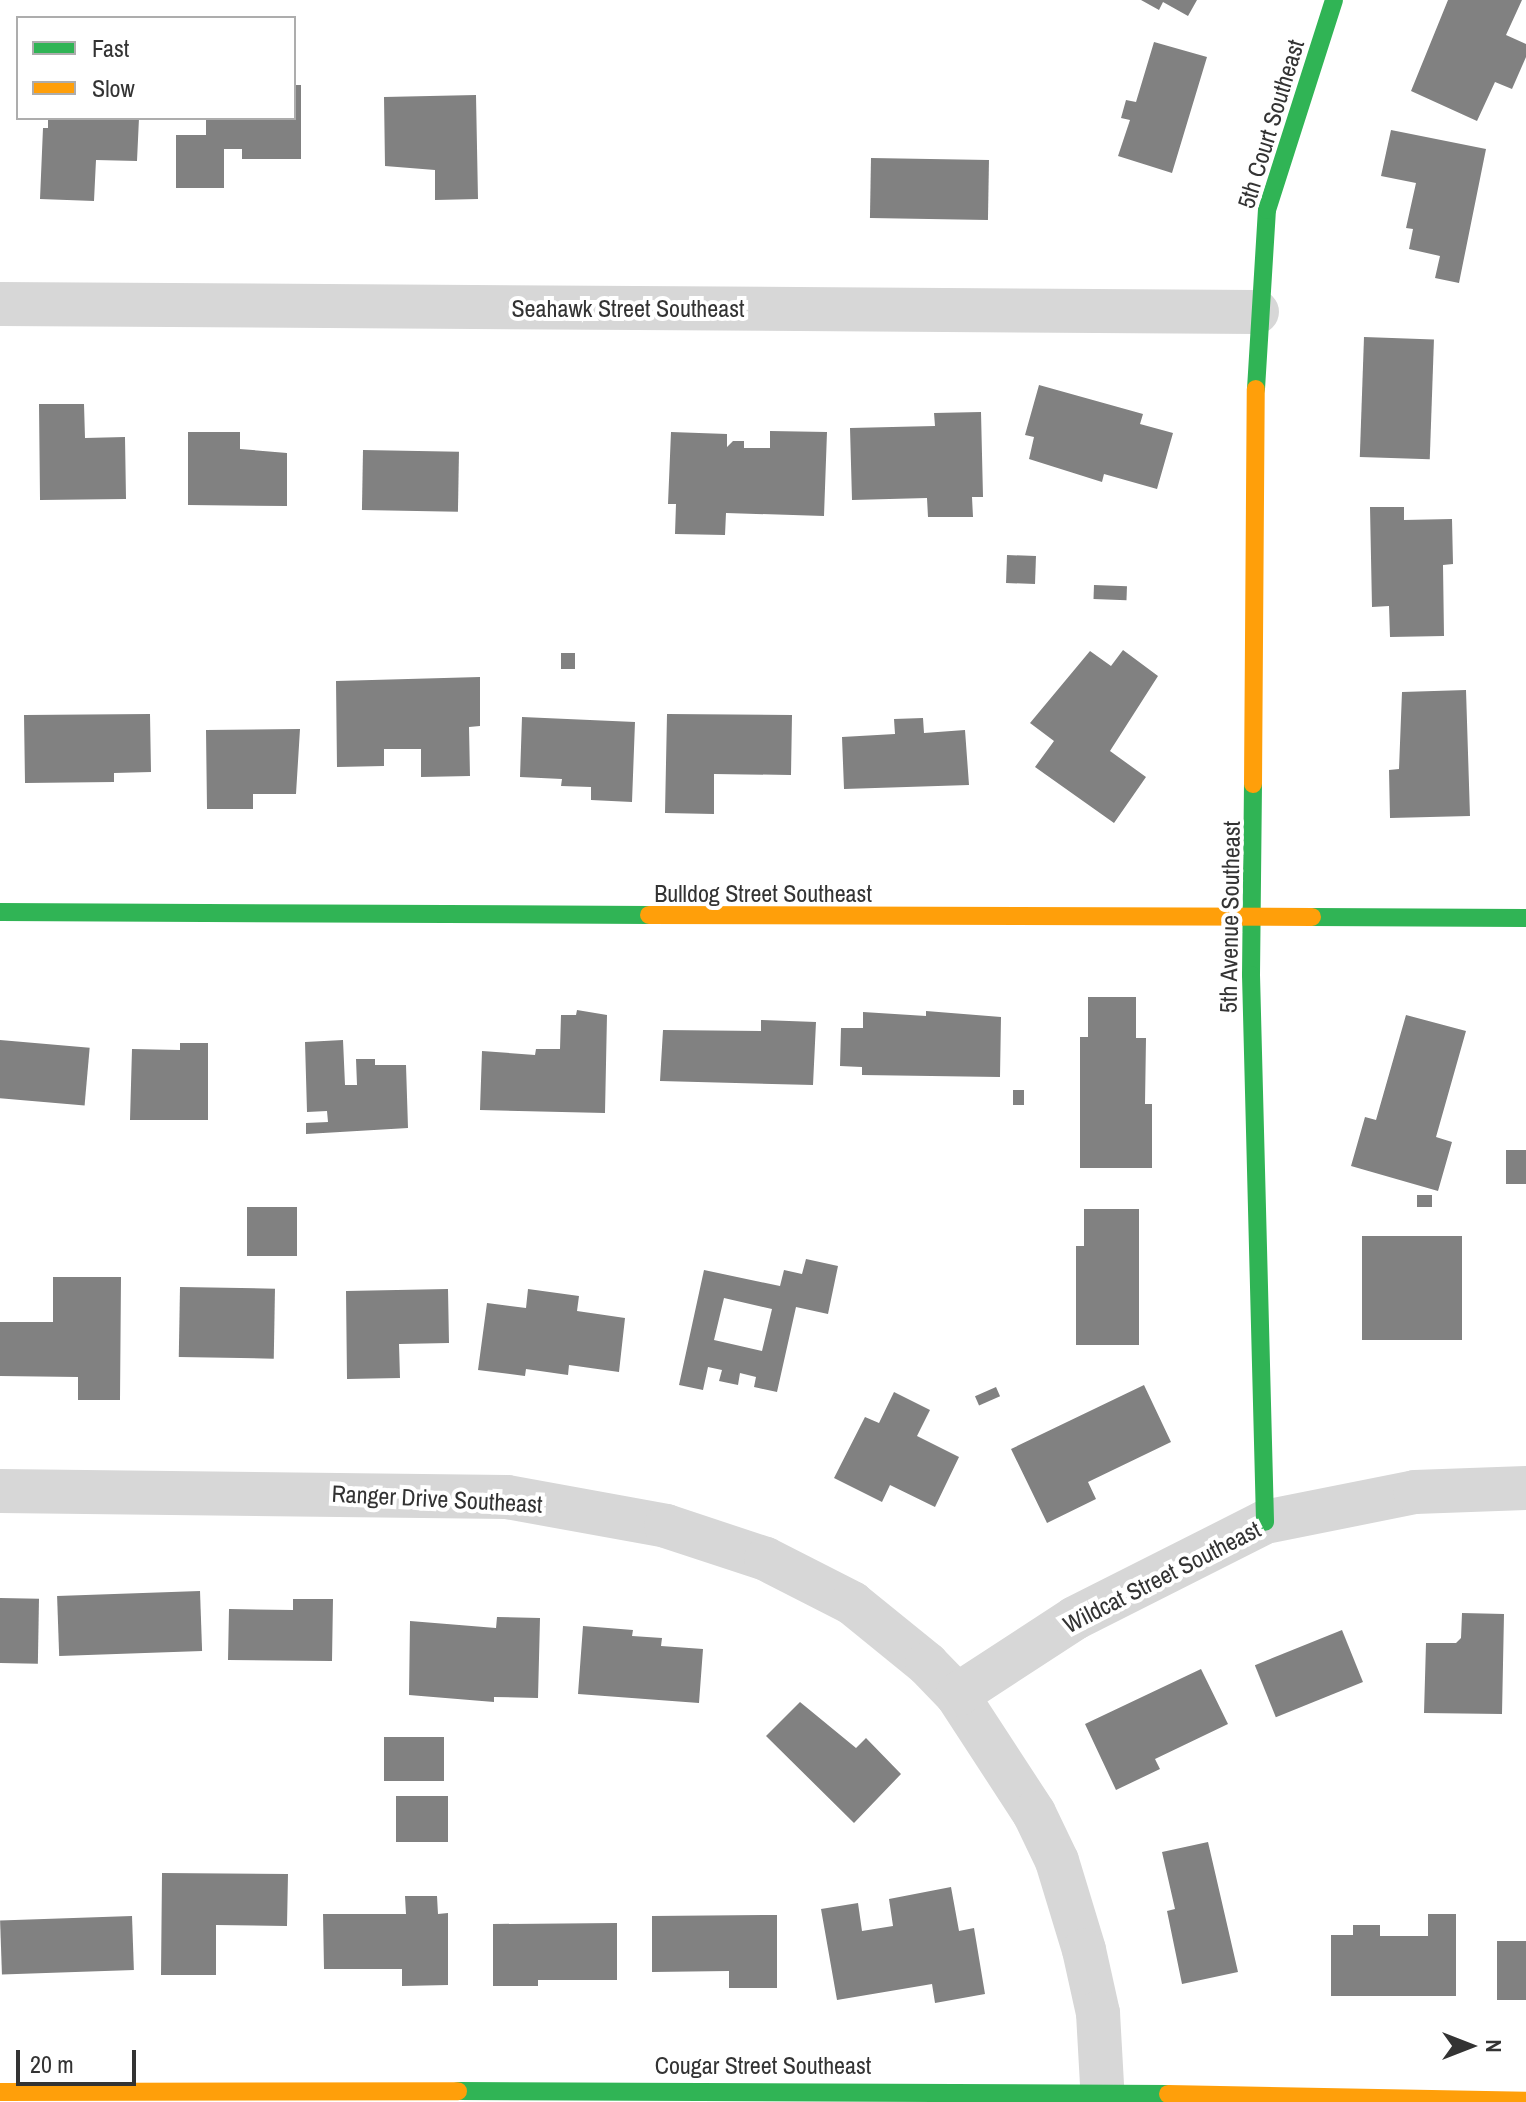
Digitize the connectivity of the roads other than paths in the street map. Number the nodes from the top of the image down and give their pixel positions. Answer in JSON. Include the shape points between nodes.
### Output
{"nodes":[{"id":1,"x":1334,"y":0,"type":"edge"},
{"id":2,"x":0,"y":304,"type":"edge"},
{"id":3,"x":1257,"y":312,"type":"junction"},
{"id":4,"x":0,"y":912,"type":"edge"},
{"id":5,"x":1253,"y":917,"type":"junction"},
{"id":6,"x":1526,"y":918,"type":"edge"},
{"id":7,"x":1526,"y":1488,"type":"edge"},
{"id":8,"x":0,"y":1491,"type":"edge"},
{"id":9,"x":1265,"y":1522,"type":"junction"},
{"id":10,"x":957,"y":1695,"type":"junction"},
{"id":11,"x":0,"y":2092,"type":"edge"},
{"id":12,"x":1103,"y":2097,"type":"edge"},
{"id":13,"x":1526,"y":2101,"type":"edge"}],
"edges":[{"from":1,"to":3,"type":"street","name":"5th Court Southeast","via":[[1267,210]]},
{"from":2,"to":3,"type":"street","name":"Seahawk Street Southeast"},
{"from":3,"to":5,"type":"street","name":"5th Avenue Southeast"},
{"from":4,"to":5,"type":"street","name":"Bulldog Street Southeast"},
{"from":5,"to":6,"type":"street","name":"Bulldog Street Southeast"},
{"from":5,"to":9,"type":"street","name":"5th Avenue Southeast"},
{"from":7,"to":9,"type":"street","name":"Wildcat Street Southeast","via":[[1415,1492]]},
{"from":8,"to":10,"type":"street","name":"Ranger Drive Southeast","via":[[507,1497],[615,1513],[766,1559],[852,1603]]},
{"from":9,"to":10,"type":"street","name":"Wildcat Street Southeast","via":[[1075,1618]]},
{"from":10,"to":12,"type":"street","name":"Ranger Drive Southeast","via":[[1003,1759],[1057,1861],[1098,2013]]},
{"from":11,"to":12,"type":"street","name":"Cougar Street Southeast"},
{"from":12,"to":13,"type":"street","name":"Cougar Street Southeast"}]}
